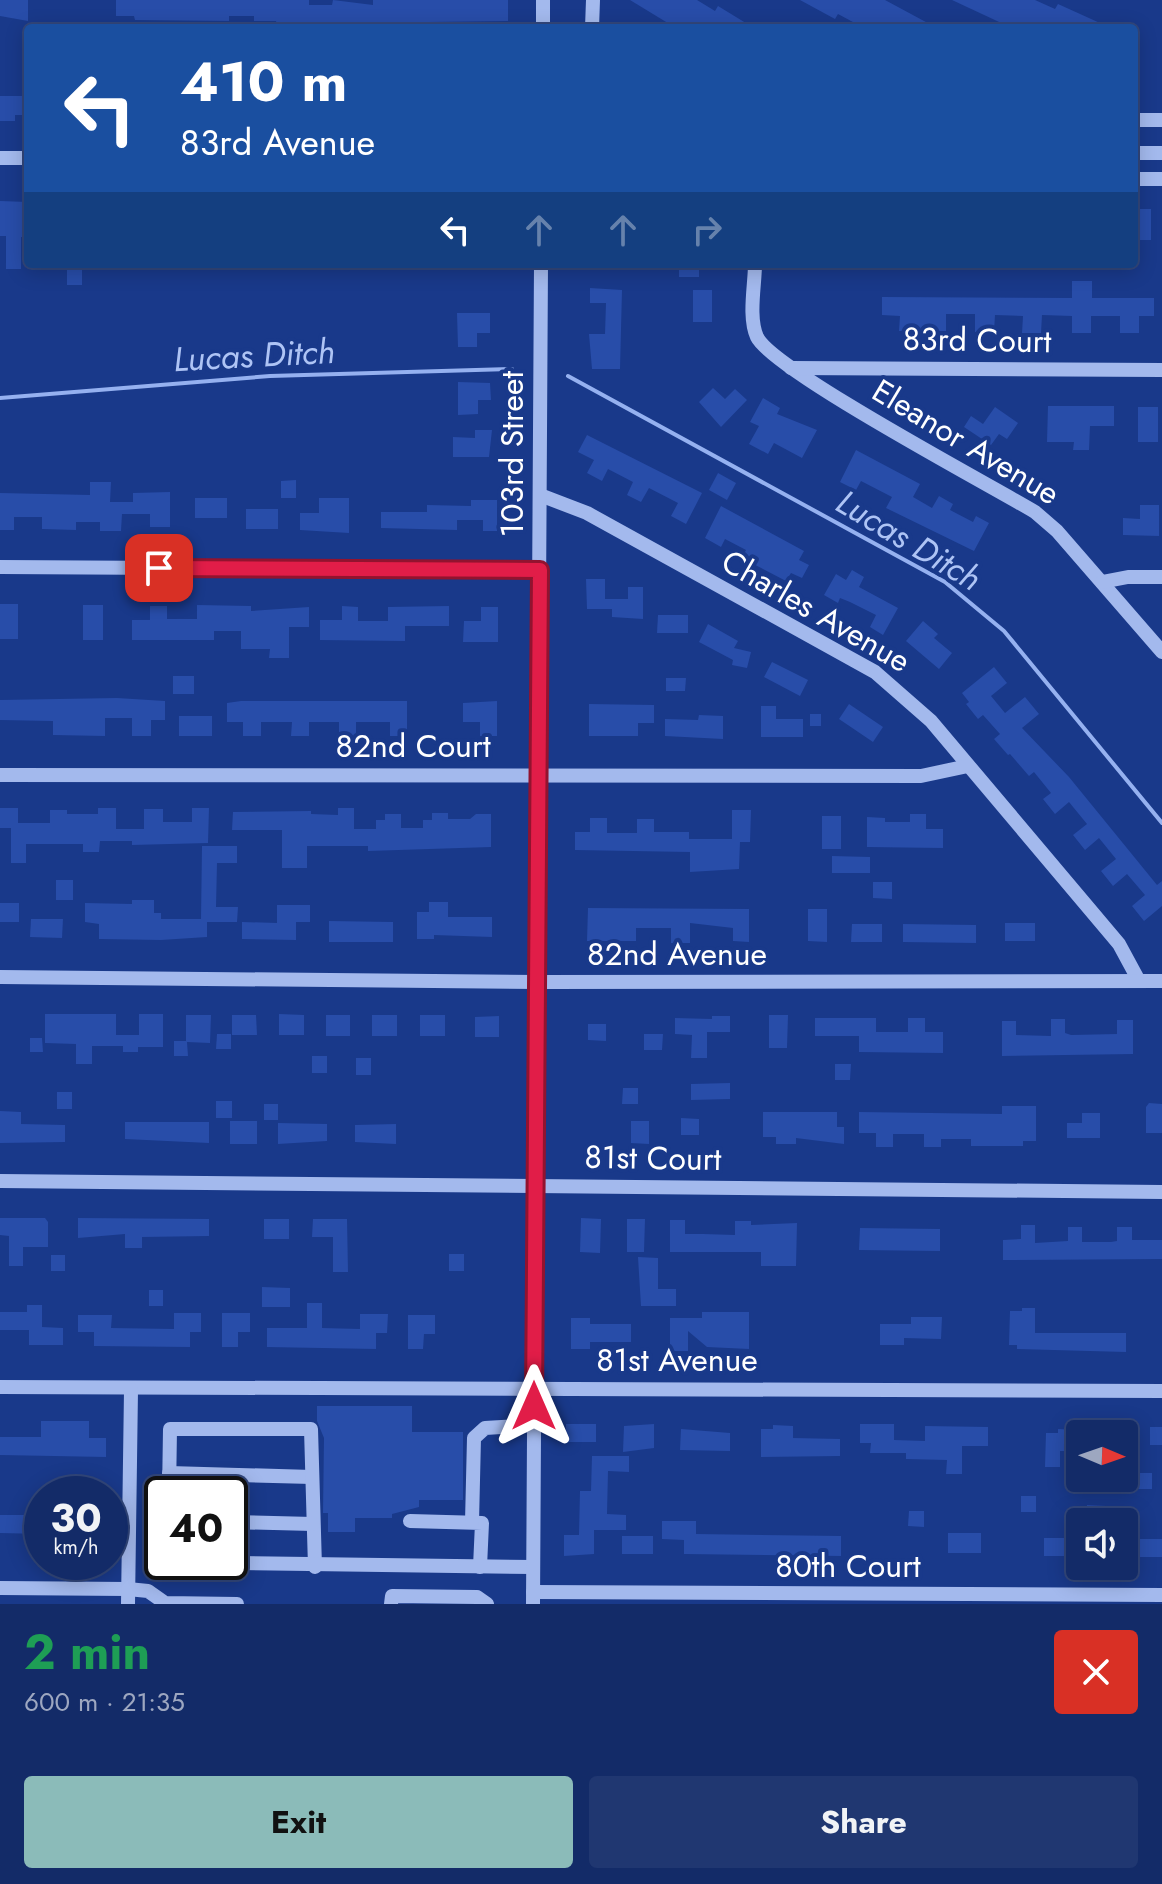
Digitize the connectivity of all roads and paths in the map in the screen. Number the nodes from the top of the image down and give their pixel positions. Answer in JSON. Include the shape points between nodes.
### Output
{"nodes":[{"id":1,"x":543,"y":0,"type":"edge"},
{"id":2,"x":593,"y":0,"type":"edge"},
{"id":3,"x":543,"y":24,"type":"edge"},
{"id":4,"x":592,"y":24,"type":"edge"},
{"id":5,"x":1138,"y":120,"type":"edge"},
{"id":6,"x":1162,"y":120,"type":"edge"},
{"id":7,"x":1138,"y":153,"type":"edge"},
{"id":8,"x":1162,"y":153,"type":"edge"},
{"id":9,"x":0,"y":158,"type":"edge"},
{"id":10,"x":24,"y":158,"type":"edge"},
{"id":11,"x":1138,"y":179,"type":"edge"},
{"id":12,"x":1162,"y":179,"type":"edge"},
{"id":13,"x":541,"y":268,"type":"edge"},
{"id":14,"x":755,"y":268,"type":"edge"},
{"id":15,"x":791,"y":368,"type":"junction"},
{"id":16,"x":1162,"y":370,"type":"edge"},
{"id":17,"x":540,"y":495,"type":"junction"},
{"id":18,"x":0,"y":567,"type":"edge"},
{"id":19,"x":540,"y":570,"type":"junction"},
{"id":20,"x":1162,"y":577,"type":"edge"},
{"id":21,"x":1102,"y":582,"type":"junction"},
{"id":22,"x":1162,"y":652,"type":"edge"},
{"id":23,"x":968,"y":766,"type":"junction"},
{"id":24,"x":538,"y":774,"type":"junction"},
{"id":25,"x":0,"y":775,"type":"edge"},
{"id":26,"x":0,"y":977,"type":"edge"},
{"id":27,"x":1139,"y":981,"type":"junction"},
{"id":28,"x":1162,"y":981,"type":"edge"},
{"id":29,"x":537,"y":982,"type":"junction"},
{"id":30,"x":0,"y":1181,"type":"edge"},
{"id":31,"x":535,"y":1185,"type":"junction"},
{"id":32,"x":1162,"y":1192,"type":"edge"},
{"id":33,"x":0,"y":1387,"type":"edge"},
{"id":34,"x":534,"y":1387,"type":"junction"},
{"id":35,"x":131,"y":1390,"type":"junction"},
{"id":36,"x":1162,"y":1391,"type":"edge"},
{"id":37,"x":534,"y":1425,"type":"junction"},
{"id":38,"x":169,"y":1473,"type":"joint"},
{"id":39,"x":312,"y":1477,"type":"junction"},
{"id":40,"x":410,"y":1521,"type":"dead end"},
{"id":41,"x":248,"y":1522,"type":"edge"},
{"id":42,"x":472,"y":1522,"type":"junction"},
{"id":43,"x":313,"y":1524,"type":"junction"},
{"id":44,"x":248,"y":1565,"type":"edge"},
{"id":45,"x":315,"y":1567,"type":"junction"},
{"id":46,"x":480,"y":1567,"type":"junction"},
{"id":47,"x":533,"y":1567,"type":"junction"},
{"id":48,"x":0,"y":1588,"type":"edge"},
{"id":49,"x":1162,"y":1595,"type":"edge"},
{"id":50,"x":128,"y":1596,"type":"edge"},
{"id":51,"x":533,"y":1598,"type":"edge"},
{"id":52,"x":480,"y":1602,"type":"edge"},
{"id":53,"x":237,"y":1604,"type":"edge"},
{"id":54,"x":391,"y":1604,"type":"edge"}],
"edges":[{"from":1,"to":3,"type":"street"},
{"from":2,"to":4,"type":"street"},
{"from":5,"to":6,"type":"street"},
{"from":7,"to":8,"type":"street"},
{"from":9,"to":10,"type":"street"},
{"from":11,"to":12,"type":"street"},
{"from":13,"to":17,"type":"street","name":"103rd Street"},
{"from":14,"to":15,"type":"street","name":"Eleanor Avenue","via":[[757,337]]},
{"from":15,"to":16,"type":"street","name":"83rd Court"},
{"from":15,"to":21,"type":"street","name":"Eleanor Avenue","via":[[1035,512]]},
{"from":17,"to":19,"type":"street","name":"103rd Street"},
{"from":17,"to":23,"type":"street","name":"Charles Avenue","via":[[587,513],[875,672],[914,703]]},
{"from":18,"to":19,"type":"street"},
{"from":19,"to":24,"type":"street","name":"103rd Street"},
{"from":20,"to":21,"type":"street"},
{"from":21,"to":22,"type":"street","name":"Eleanor Avenue"},
{"from":23,"to":24,"type":"street","name":"82nd Court","via":[[921,776]]},
{"from":23,"to":27,"type":"street","name":"Charles Avenue","via":[[1119,944]]},
{"from":24,"to":25,"type":"street","name":"82nd Court"},
{"from":24,"to":29,"type":"street","name":"103rd Street"},
{"from":26,"to":29,"type":"street","name":"82nd Avenue"},
{"from":27,"to":28,"type":"street","name":"82nd Avenue"},
{"from":27,"to":29,"type":"street","name":"82nd Avenue"},
{"from":29,"to":31,"type":"street","name":"103rd Street"},
{"from":30,"to":31,"type":"street","name":"81st Court"},
{"from":31,"to":32,"type":"street","name":"81st Court"},
{"from":31,"to":34,"type":"street","name":"103rd Street"},
{"from":33,"to":35,"type":"street","name":"81st Avenue"},
{"from":34,"to":35,"type":"street","name":"81st Avenue"},
{"from":34,"to":36,"type":"street","name":"81st Avenue"},
{"from":34,"to":37,"type":"street","name":"103rd Street"},
{"from":35,"to":50,"type":"street"},
{"from":37,"to":42,"type":"street","via":[[485,1428],[474,1438]]},
{"from":37,"to":47,"type":"street","name":"103rd Street"},
{"from":38,"to":39,"type":"street"},
{"from":38,"to":39,"type":"street","via":[[170,1429],[311,1429]]},
{"from":39,"to":43,"type":"street"},
{"from":40,"to":42,"type":"street"},
{"from":41,"to":43,"type":"street"},
{"from":42,"to":46,"type":"street","via":[[482,1523]]},
{"from":43,"to":45,"type":"street"},
{"from":44,"to":45,"type":"street"},
{"from":45,"to":46,"type":"street"},
{"from":46,"to":47,"type":"street"},
{"from":47,"to":51,"type":"street","name":"103rd Street"},
{"from":48,"to":50,"type":"street"},
{"from":49,"to":51,"type":"street","name":"80th Court"},
{"from":50,"to":53,"type":"street","via":[[148,1591],[165,1603]]},
{"from":52,"to":54,"type":"street","via":[[392,1596]]}]}
